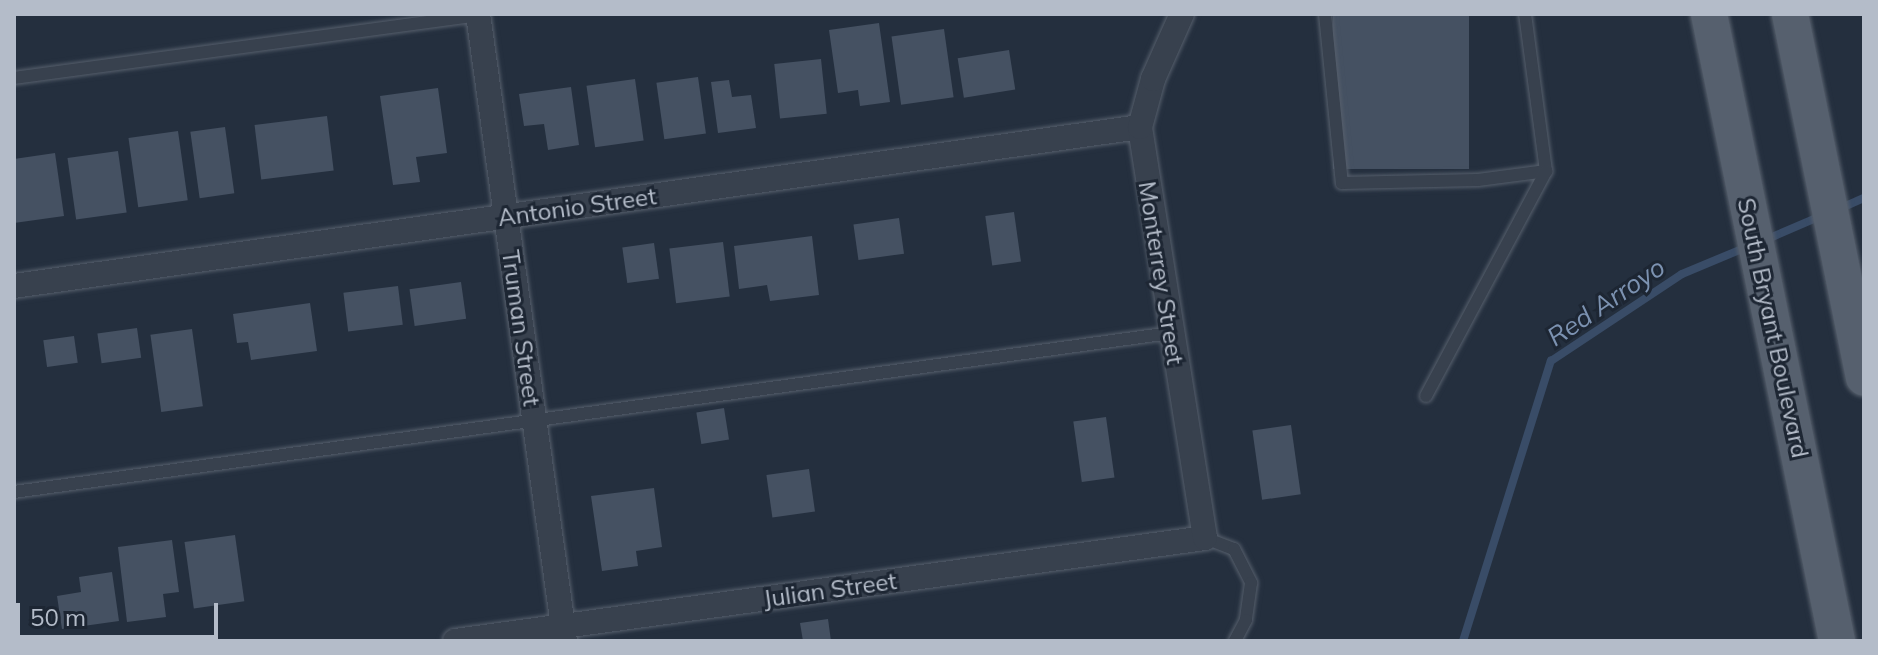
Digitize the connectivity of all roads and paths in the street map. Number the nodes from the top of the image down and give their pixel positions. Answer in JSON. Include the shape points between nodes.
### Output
{"nodes":[{"id":1,"x":1182,"y":14,"type":"edge"},
{"id":2,"x":1325,"y":14,"type":"edge"},
{"id":3,"x":1525,"y":14,"type":"edge"},
{"id":4,"x":1709,"y":14,"type":"edge"},
{"id":5,"x":1790,"y":14,"type":"edge"},
{"id":6,"x":482,"y":15,"type":"edge"},
{"id":7,"x":14,"y":78,"type":"edge"},
{"id":8,"x":1140,"y":127,"type":"junction"},
{"id":9,"x":1546,"y":171,"type":"junction"},
{"id":10,"x":506,"y":217,"type":"junction"},
{"id":11,"x":14,"y":286,"type":"edge"},
{"id":12,"x":1170,"y":333,"type":"junction"},
{"id":13,"x":1864,"y":378,"type":"edge"},
{"id":14,"x":1426,"y":396,"type":"dead end"},
{"id":15,"x":534,"y":420,"type":"junction"},
{"id":16,"x":14,"y":492,"type":"edge"},
{"id":17,"x":1205,"y":538,"type":"junction"},
{"id":18,"x":564,"y":634,"type":"edge"},
{"id":19,"x":455,"y":641,"type":"edge"},
{"id":20,"x":1235,"y":641,"type":"edge"},
{"id":21,"x":1837,"y":641,"type":"edge"}],
"edges":[{"from":1,"to":8,"type":"street","name":"Monterrey Street","via":[[1153,79]]},
{"from":2,"to":9,"type":"lane","via":[[1342,183],[1478,180]]},
{"from":3,"to":9,"type":"lane"},
{"from":4,"to":21,"type":"main road","name":"South Bryant Boulevard"},
{"from":5,"to":13,"type":"main road"},
{"from":6,"to":7,"type":"lane"},
{"from":6,"to":10,"type":"street","name":"Truman Street"},
{"from":8,"to":10,"type":"street","name":"Antonio Street"},
{"from":8,"to":12,"type":"street","name":"Monterrey Street"},
{"from":9,"to":14,"type":"lane"},
{"from":10,"to":11,"type":"street","name":"Antonio Street"},
{"from":10,"to":15,"type":"street","name":"Truman Street"},
{"from":12,"to":15,"type":"lane"},
{"from":12,"to":17,"type":"street","name":"Monterrey Street"},
{"from":15,"to":16,"type":"lane"},
{"from":15,"to":18,"type":"street","name":"Truman Street"},
{"from":17,"to":18,"type":"street","name":"Julian Street"},
{"from":17,"to":20,"type":"lane","via":[[1234,549],[1251,583],[1246,620]]},
{"from":18,"to":19,"type":"street","name":"Julian Street"}]}
